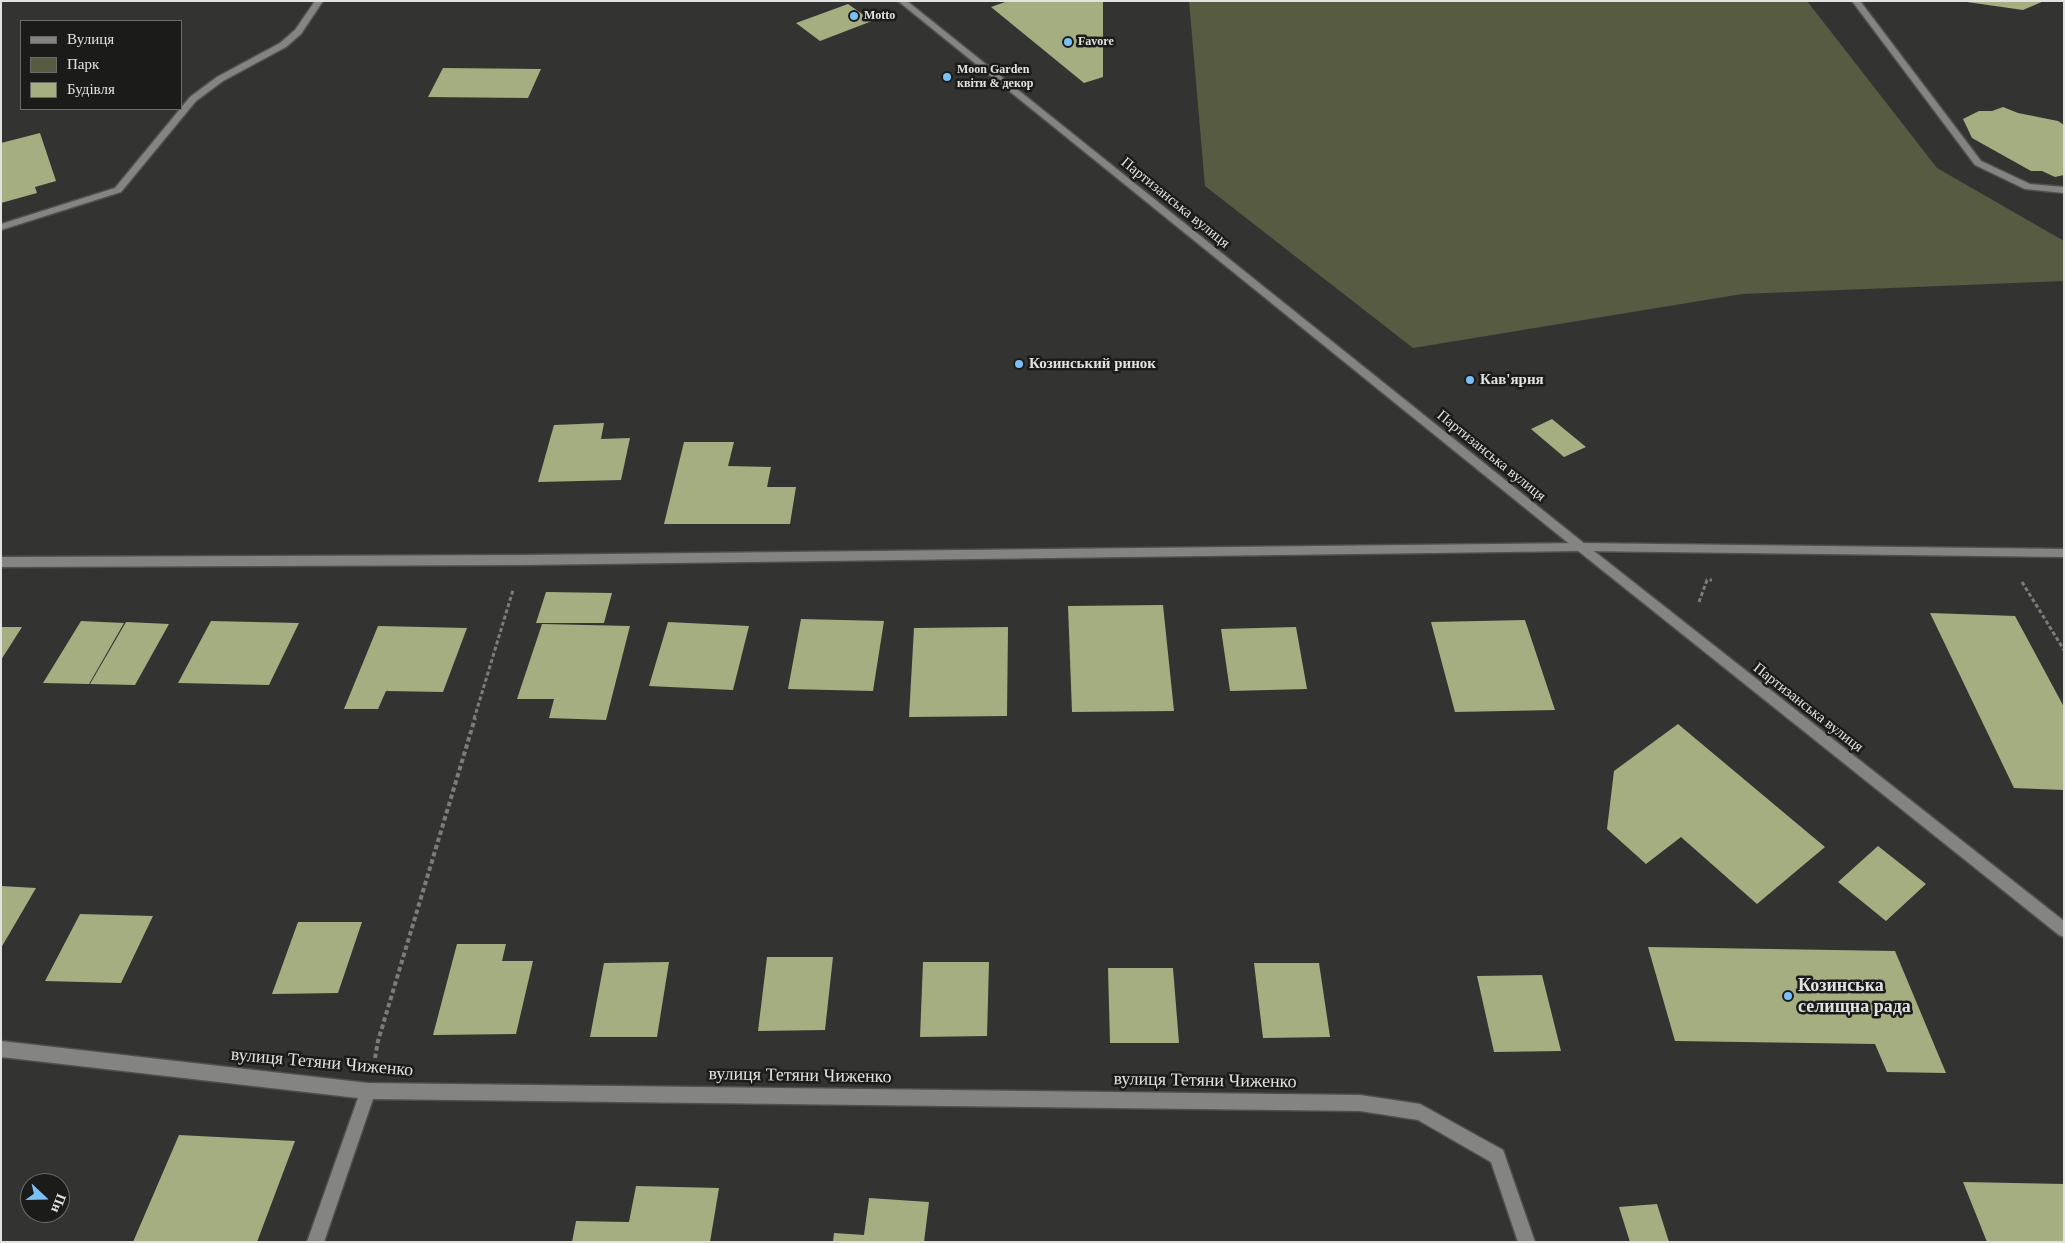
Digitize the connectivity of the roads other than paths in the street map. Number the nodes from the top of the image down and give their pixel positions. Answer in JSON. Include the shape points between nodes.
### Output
{"nodes":[{"id":1,"x":319,"y":1,"type":"edge"},
{"id":2,"x":902,"y":1,"type":"edge"},
{"id":3,"x":1856,"y":1,"type":"edge"},
{"id":4,"x":2064,"y":190,"type":"edge"},
{"id":5,"x":1,"y":226,"type":"edge"},
{"id":6,"x":1581,"y":547,"type":"junction"},
{"id":7,"x":2064,"y":553,"type":"edge"},
{"id":8,"x":1,"y":562,"type":"edge"},
{"id":9,"x":2064,"y":930,"type":"edge"},
{"id":10,"x":1,"y":1049,"type":"edge"},
{"id":11,"x":368,"y":1091,"type":"junction"},
{"id":12,"x":315,"y":1242,"type":"edge"},
{"id":13,"x":1527,"y":1242,"type":"edge"}],
"edges":[{"from":1,"to":5,"type":"street","via":[[298,32],[284,45],[220,79],[193,99],[118,190]]},
{"from":2,"to":6,"type":"street","name":"Партизанська вулиця"},
{"from":3,"to":4,"type":"street","via":[[1978,163],[2028,187]]},
{"from":6,"to":7,"type":"street"},
{"from":6,"to":8,"type":"street","via":[[522,560]]},
{"from":6,"to":9,"type":"street","name":"Партизанська вулиця"},
{"from":10,"to":11,"type":"street","name":"вулиця Тетяни Чиженко"},
{"from":11,"to":12,"type":"street"},
{"from":11,"to":13,"type":"street","name":"вулиця Тетяни Чиженко","via":[[1360,1103],[1420,1112],[1497,1156]]}]}
